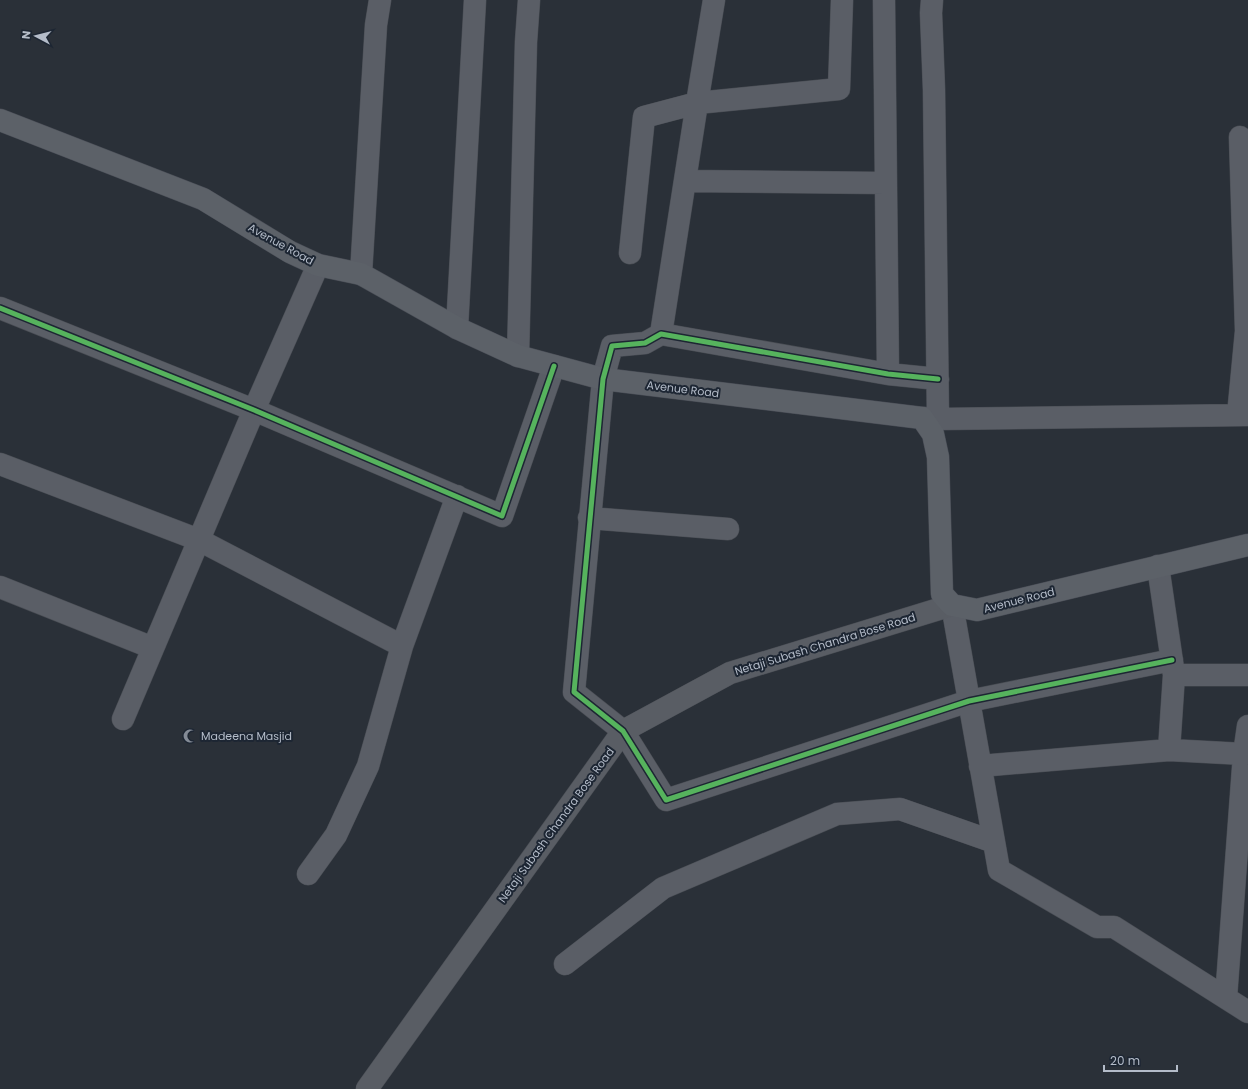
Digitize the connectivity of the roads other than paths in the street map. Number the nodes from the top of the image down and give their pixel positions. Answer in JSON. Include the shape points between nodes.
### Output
{"nodes":[{"id":1,"x":380,"y":0,"type":"edge"},
{"id":2,"x":475,"y":0,"type":"edge"},
{"id":3,"x":528,"y":0,"type":"edge"},
{"id":4,"x":714,"y":0,"type":"edge"},
{"id":5,"x":842,"y":0,"type":"edge"},
{"id":6,"x":884,"y":0,"type":"edge"},
{"id":7,"x":932,"y":0,"type":"edge"},
{"id":8,"x":697,"y":103,"type":"junction"},
{"id":9,"x":0,"y":120,"type":"edge"},
{"id":10,"x":1240,"y":137,"type":"dead end"},
{"id":11,"x":685,"y":181,"type":"junction"},
{"id":12,"x":886,"y":183,"type":"junction"},
{"id":13,"x":630,"y":253,"type":"dead end"},
{"id":14,"x":318,"y":265,"type":"junction"},
{"id":15,"x":361,"y":274,"type":"junction"},
{"id":16,"x":0,"y":308,"type":"edge"},
{"id":17,"x":457,"y":328,"type":"junction"},
{"id":18,"x":661,"y":334,"type":"junction"},
{"id":19,"x":518,"y":356,"type":"junction"},
{"id":20,"x":554,"y":366,"type":"junction"},
{"id":21,"x":888,"y":374,"type":"junction"},
{"id":22,"x":603,"y":379,"type":"junction"},
{"id":23,"x":938,"y":379,"type":"junction"},
{"id":24,"x":254,"y":410,"type":"junction"},
{"id":25,"x":1243,"y":415,"type":"edge"},
{"id":26,"x":930,"y":419,"type":"junction"},
{"id":27,"x":0,"y":464,"type":"edge"},
{"id":28,"x":457,"y":496,"type":"junction"},
{"id":29,"x":590,"y":518,"type":"junction"},
{"id":30,"x":728,"y":529,"type":"dead end"},
{"id":31,"x":198,"y":540,"type":"junction"},
{"id":32,"x":1248,"y":544,"type":"edge"},
{"id":33,"x":1158,"y":566,"type":"junction"},
{"id":34,"x":0,"y":587,"type":"edge"},
{"id":35,"x":952,"y":605,"type":"junction"},
{"id":36,"x":402,"y":646,"type":"junction"},
{"id":37,"x":153,"y":648,"type":"junction"},
{"id":38,"x":1173,"y":668,"type":"junction"},
{"id":39,"x":1248,"y":675,"type":"edge"},
{"id":40,"x":969,"y":701,"type":"junction"},
{"id":41,"x":123,"y":719,"type":"dead end"},
{"id":42,"x":1248,"y":726,"type":"edge"},
{"id":43,"x":623,"y":731,"type":"junction"},
{"id":44,"x":1169,"y":750,"type":"junction"},
{"id":45,"x":1244,"y":754,"type":"junction"},
{"id":46,"x":980,"y":766,"type":"junction"},
{"id":47,"x":1244,"y":805,"type":"edge"},
{"id":48,"x":994,"y":842,"type":"junction"},
{"id":49,"x":308,"y":874,"type":"dead end"},
{"id":50,"x":565,"y":964,"type":"dead end"},
{"id":51,"x":1226,"y":998,"type":"junction"},
{"id":52,"x":1248,"y":1012,"type":"edge"},
{"id":53,"x":367,"y":1089,"type":"edge"}],
"edges":[{"from":1,"to":15,"type":"street","via":[[376,26]]},
{"from":2,"to":17,"type":"street"},
{"from":3,"to":19,"type":"street"},
{"from":4,"to":8,"type":"street"},
{"from":5,"to":8,"type":"street","via":[[839,89]]},
{"from":6,"to":12,"type":"street"},
{"from":7,"to":23,"type":"street"},
{"from":8,"to":11,"type":"street"},
{"from":8,"to":13,"type":"street","via":[[644,118]]},
{"from":9,"to":14,"type":"main road","name":"Avenue Road","via":[[203,199],[290,252]]},
{"from":10,"to":25,"type":"street","via":[[1246,330]]},
{"from":11,"to":12,"type":"street"},
{"from":11,"to":18,"type":"street"},
{"from":12,"to":21,"type":"street"},
{"from":14,"to":15,"type":"main road","name":"Avenue Road"},
{"from":14,"to":24,"type":"street"},
{"from":15,"to":17,"type":"main road","name":"Avenue Road"},
{"from":16,"to":24,"type":"street"},
{"from":17,"to":19,"type":"main road","name":"Avenue Road"},
{"from":18,"to":21,"type":"street"},
{"from":18,"to":22,"type":"street","via":[[645,343],[612,346]]},
{"from":19,"to":20,"type":"main road","name":"Avenue Road"},
{"from":20,"to":22,"type":"main road","name":"Avenue Road"},
{"from":20,"to":28,"type":"street","via":[[502,516]]},
{"from":21,"to":23,"type":"street"},
{"from":22,"to":26,"type":"main road","name":"Avenue Road"},
{"from":22,"to":29,"type":"street"},
{"from":23,"to":26,"type":"street"},
{"from":24,"to":28,"type":"street"},
{"from":24,"to":31,"type":"street"},
{"from":25,"to":26,"type":"street"},
{"from":26,"to":35,"type":"main road","via":[[938,457],[942,594]]},
{"from":27,"to":31,"type":"street"},
{"from":28,"to":36,"type":"street"},
{"from":29,"to":30,"type":"street"},
{"from":29,"to":43,"type":"street","via":[[574,692]]},
{"from":31,"to":36,"type":"street"},
{"from":31,"to":37,"type":"street"},
{"from":32,"to":33,"type":"main road","name":"Avenue Road"},
{"from":33,"to":35,"type":"main road","name":"Avenue Road","via":[[976,610]]},
{"from":33,"to":38,"type":"street"},
{"from":34,"to":37,"type":"street"},
{"from":35,"to":40,"type":"street"},
{"from":35,"to":43,"type":"main road","name":"Netaji Subash Chandra Bose Road","via":[[730,673]]},
{"from":36,"to":49,"type":"street","via":[[368,766],[336,835]]},
{"from":37,"to":41,"type":"street"},
{"from":38,"to":39,"type":"street"},
{"from":38,"to":40,"type":"street"},
{"from":38,"to":44,"type":"street"},
{"from":40,"to":43,"type":"street","via":[[666,800]]},
{"from":40,"to":46,"type":"street"},
{"from":42,"to":45,"type":"street"},
{"from":43,"to":53,"type":"main road","name":"Netaji Subash Chandra Bose Road"},
{"from":44,"to":45,"type":"street"},
{"from":44,"to":46,"type":"street"},
{"from":45,"to":47,"type":"street"},
{"from":46,"to":48,"type":"street"},
{"from":47,"to":51,"type":"street"},
{"from":48,"to":50,"type":"street","via":[[900,809],[837,814],[663,888]]},
{"from":48,"to":51,"type":"street","via":[[999,870],[1097,927],[1114,927]]},
{"from":51,"to":52,"type":"street"}]}
